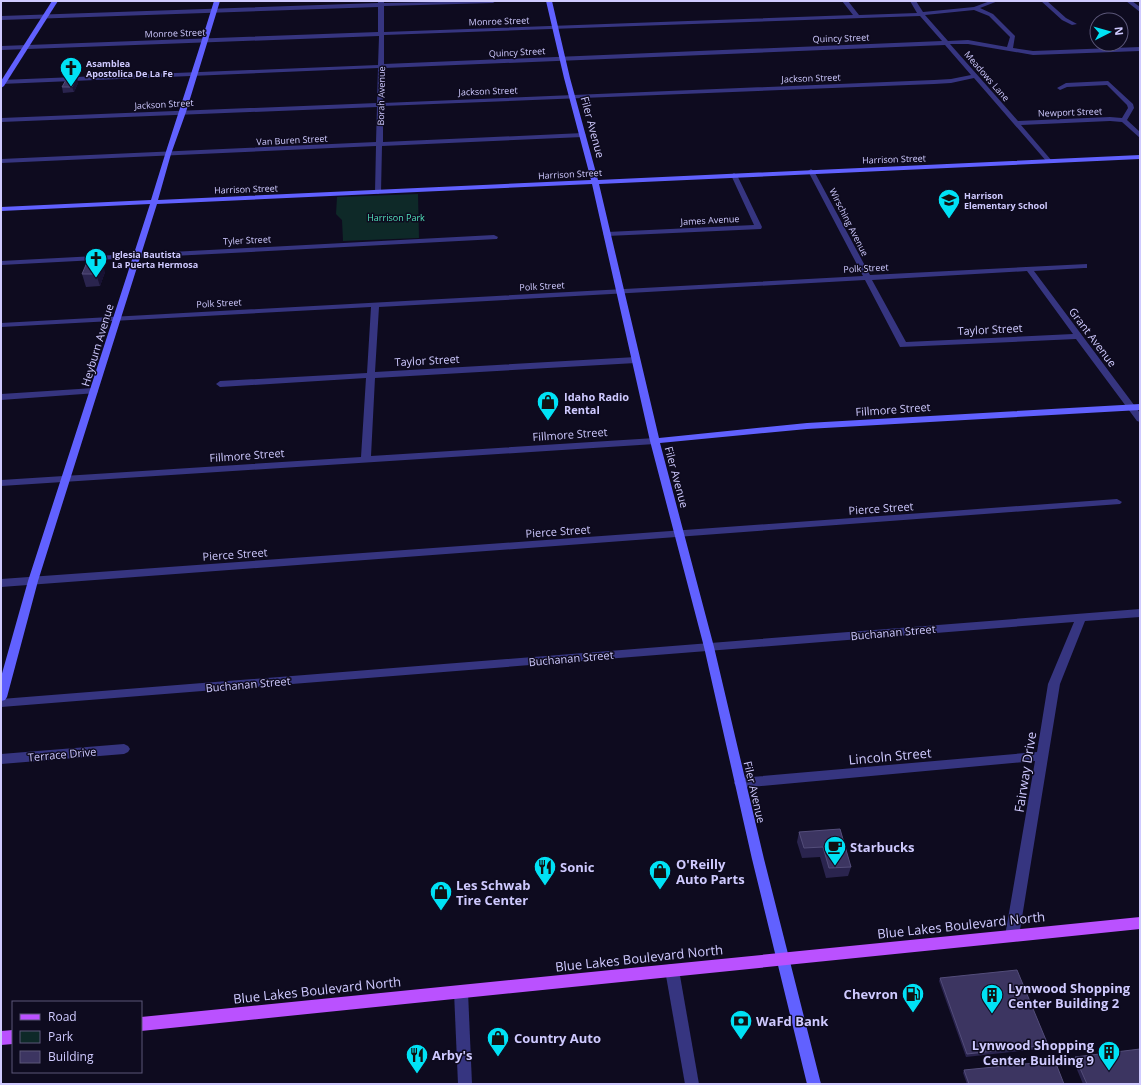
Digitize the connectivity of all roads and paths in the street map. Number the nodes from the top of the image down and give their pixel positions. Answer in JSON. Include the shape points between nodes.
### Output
{"nodes":[{"id":1,"x":55,"y":1,"type":"edge"},
{"id":2,"x":217,"y":1,"type":"edge"},
{"id":3,"x":493,"y":1,"type":"edge"},
{"id":4,"x":549,"y":1,"type":"edge"},
{"id":5,"x":845,"y":1,"type":"edge"},
{"id":6,"x":913,"y":1,"type":"edge"},
{"id":7,"x":988,"y":1,"type":"edge"},
{"id":8,"x":995,"y":1,"type":"edge"},
{"id":9,"x":1044,"y":1,"type":"edge"},
{"id":10,"x":1129,"y":1,"type":"edge"},
{"id":11,"x":380,"y":3,"type":"edge"},
{"id":12,"x":975,"y":8,"type":"junction"},
{"id":13,"x":1140,"y":10,"type":"edge"},
{"id":14,"x":214,"y":11,"type":"junction"},
{"id":15,"x":921,"y":14,"type":"junction"},
{"id":16,"x":46,"y":16,"type":"junction"},
{"id":17,"x":857,"y":16,"type":"junction"},
{"id":18,"x":1,"y":18,"type":"edge"},
{"id":19,"x":1074,"y":24,"type":"dead end"},
{"id":20,"x":556,"y":28,"type":"junction"},
{"id":21,"x":380,"y":34,"type":"junction"},
{"id":22,"x":204,"y":41,"type":"junction"},
{"id":23,"x":946,"y":43,"type":"junction"},
{"id":24,"x":1,"y":48,"type":"edge"},
{"id":25,"x":26,"y":48,"type":"junction"},
{"id":26,"x":1010,"y":48,"type":"junction"},
{"id":27,"x":1140,"y":49,"type":"edge"},
{"id":28,"x":563,"y":59,"type":"junction"},
{"id":29,"x":381,"y":67,"type":"junction"},
{"id":30,"x":194,"y":74,"type":"junction"},
{"id":31,"x":975,"y":76,"type":"junction"},
{"id":32,"x":2,"y":83,"type":"edge"},
{"id":33,"x":1060,"y":88,"type":"dead end"},
{"id":34,"x":572,"y":96,"type":"junction"},
{"id":35,"x":381,"y":104,"type":"junction"},
{"id":36,"x":183,"y":112,"type":"junction"},
{"id":37,"x":1,"y":120,"type":"edge"},
{"id":38,"x":1124,"y":120,"type":"junction"},
{"id":39,"x":1016,"y":123,"type":"junction"},
{"id":40,"x":583,"y":135,"type":"junction"},
{"id":41,"x":1140,"y":136,"type":"edge"},
{"id":42,"x":380,"y":145,"type":"junction"},
{"id":43,"x":168,"y":154,"type":"junction"},
{"id":44,"x":1140,"y":157,"type":"edge"},
{"id":45,"x":1,"y":161,"type":"edge"},
{"id":46,"x":1048,"y":161,"type":"junction"},
{"id":47,"x":811,"y":171,"type":"junction"},
{"id":48,"x":734,"y":175,"type":"junction"},
{"id":49,"x":595,"y":182,"type":"junction"},
{"id":50,"x":378,"y":192,"type":"junction"},
{"id":51,"x":155,"y":202,"type":"junction"},
{"id":52,"x":1,"y":209,"type":"edge"},
{"id":53,"x":607,"y":234,"type":"junction"},
{"id":54,"x":494,"y":237,"type":"dead end"},
{"id":55,"x":136,"y":256,"type":"junction"},
{"id":56,"x":1,"y":263,"type":"edge"},
{"id":57,"x":1084,"y":266,"type":"dead end"},
{"id":58,"x":1029,"y":269,"type":"junction"},
{"id":59,"x":867,"y":278,"type":"junction"},
{"id":60,"x":620,"y":292,"type":"junction"},
{"id":61,"x":374,"y":305,"type":"junction"},
{"id":62,"x":117,"y":318,"type":"junction"},
{"id":63,"x":1,"y":325,"type":"edge"},
{"id":64,"x":1078,"y":336,"type":"junction"},
{"id":65,"x":903,"y":345,"type":"joint"},
{"id":66,"x":636,"y":360,"type":"junction"},
{"id":67,"x":371,"y":374,"type":"junction"},
{"id":68,"x":220,"y":384,"type":"dead end"},
{"id":69,"x":94,"y":391,"type":"junction"},
{"id":70,"x":1,"y":397,"type":"edge"},
{"id":71,"x":1136,"y":408,"type":"edge"},
{"id":72,"x":1140,"y":419,"type":"edge"},
{"id":73,"x":655,"y":441,"type":"junction"},
{"id":74,"x":366,"y":459,"type":"junction"},
{"id":75,"x":67,"y":478,"type":"junction"},
{"id":76,"x":1,"y":483,"type":"edge"},
{"id":77,"x":1117,"y":502,"type":"dead end"},
{"id":78,"x":680,"y":535,"type":"junction"},
{"id":79,"x":33,"y":581,"type":"junction"},
{"id":80,"x":1,"y":583,"type":"edge"},
{"id":81,"x":1140,"y":613,"type":"edge"},
{"id":82,"x":1081,"y":618,"type":"junction"},
{"id":83,"x":709,"y":647,"type":"junction"},
{"id":84,"x":1,"y":697,"type":"edge"},
{"id":85,"x":1,"y":703,"type":"edge"},
{"id":86,"x":124,"y":749,"type":"dead end"},
{"id":87,"x":1042,"y":756,"type":"junction"},
{"id":88,"x":1,"y":760,"type":"edge"},
{"id":89,"x":740,"y":783,"type":"junction"},
{"id":90,"x":1140,"y":923,"type":"edge"},
{"id":91,"x":1012,"y":936,"type":"junction"},
{"id":92,"x":782,"y":959,"type":"junction"},
{"id":93,"x":672,"y":970,"type":"junction"},
{"id":94,"x":461,"y":992,"type":"junction"},
{"id":95,"x":142,"y":1024,"type":"edge"},
{"id":96,"x":12,"y":1037,"type":"edge"},
{"id":97,"x":1,"y":1038,"type":"edge"},
{"id":98,"x":465,"y":1084,"type":"edge"},
{"id":99,"x":692,"y":1084,"type":"edge"},
{"id":100,"x":814,"y":1084,"type":"edge"}],
"edges":[{"from":1,"to":16,"type":"street"},
{"from":2,"to":14,"type":"street","name":"Heyburn Avenue"},
{"from":3,"to":11,"type":"street"},
{"from":4,"to":20,"type":"street","name":"Filer Avenue"},
{"from":5,"to":17,"type":"street"},
{"from":6,"to":15,"type":"street","name":"Meadows Lane"},
{"from":7,"to":8,"type":"street","name":"Monroe Street"},
{"from":7,"to":12,"type":"street","name":"Monroe Street"},
{"from":9,"to":19,"type":"street","via":[[1064,19]]},
{"from":10,"to":13,"type":"street"},
{"from":11,"to":14,"type":"street"},
{"from":11,"to":21,"type":"street","name":"Borah Avenue"},
{"from":12,"to":15,"type":"street","name":"Monroe Street"},
{"from":12,"to":26,"type":"street","via":[[991,15],[1013,37]]},
{"from":14,"to":16,"type":"street"},
{"from":14,"to":22,"type":"street","name":"Heyburn Avenue"},
{"from":15,"to":17,"type":"street","name":"Monroe Street"},
{"from":15,"to":23,"type":"street","name":"Meadows Lane"},
{"from":16,"to":18,"type":"street"},
{"from":16,"to":25,"type":"street"},
{"from":17,"to":20,"type":"street","name":"Monroe Street"},
{"from":20,"to":21,"type":"street","name":"Monroe Street"},
{"from":20,"to":28,"type":"street","name":"Filer Avenue"},
{"from":21,"to":22,"type":"street","name":"Monroe Street"},
{"from":21,"to":29,"type":"street","name":"Borah Avenue"},
{"from":22,"to":25,"type":"street","name":"Monroe Street"},
{"from":22,"to":30,"type":"street","name":"Heyburn Avenue"},
{"from":23,"to":26,"type":"street","name":"Quincy Street","via":[[968,42]]},
{"from":23,"to":28,"type":"street","name":"Quincy Street"},
{"from":23,"to":31,"type":"street","name":"Meadows Lane"},
{"from":24,"to":25,"type":"street","name":"Monroe Street"},
{"from":25,"to":32,"type":"street"},
{"from":26,"to":27,"type":"street","name":"Quincy Street","via":[[1033,54]]},
{"from":28,"to":29,"type":"street","name":"Quincy Street"},
{"from":28,"to":34,"type":"street","name":"Filer Avenue"},
{"from":29,"to":30,"type":"street","name":"Quincy Street"},
{"from":29,"to":35,"type":"street","name":"Borah Avenue"},
{"from":30,"to":32,"type":"street","name":"Quincy Street"},
{"from":30,"to":36,"type":"street","name":"Heyburn Avenue"},
{"from":31,"to":34,"type":"street","name":"Jackson Street","via":[[934,82]]},
{"from":31,"to":39,"type":"street","name":"Meadows Lane"},
{"from":33,"to":38,"type":"street","via":[[1066,85],[1108,83],[1130,104]]},
{"from":34,"to":35,"type":"street","name":"Jackson Street"},
{"from":34,"to":40,"type":"street","name":"Filer Avenue"},
{"from":35,"to":36,"type":"street","name":"Jackson Street"},
{"from":35,"to":42,"type":"street","name":"Borah Avenue"},
{"from":36,"to":37,"type":"street","name":"Jackson Street"},
{"from":36,"to":43,"type":"street","name":"Heyburn Avenue"},
{"from":38,"to":39,"type":"street","name":"Newport Street"},
{"from":38,"to":41,"type":"street"},
{"from":39,"to":46,"type":"street","name":"Meadows Lane"},
{"from":40,"to":42,"type":"street","name":"Van Buren Street"},
{"from":40,"to":49,"type":"street","name":"Filer Avenue"},
{"from":42,"to":43,"type":"street","name":"Van Buren Street"},
{"from":42,"to":50,"type":"street","name":"Borah Avenue"},
{"from":43,"to":45,"type":"street","name":"Van Buren Street"},
{"from":43,"to":51,"type":"street","name":"Heyburn Avenue"},
{"from":44,"to":46,"type":"street","name":"Harrison Street"},
{"from":46,"to":47,"type":"street","name":"Harrison Street"},
{"from":47,"to":48,"type":"street","name":"Harrison Street"},
{"from":47,"to":59,"type":"street","name":"Wirsching Avenue"},
{"from":48,"to":49,"type":"street","name":"Harrison Street"},
{"from":48,"to":53,"type":"street","name":"James Avenue","via":[[758,227]]},
{"from":49,"to":50,"type":"street","name":"Harrison Street"},
{"from":49,"to":53,"type":"street","name":"Filer Avenue"},
{"from":50,"to":51,"type":"street","name":"Harrison Street"},
{"from":51,"to":52,"type":"street","name":"Harrison Street"},
{"from":51,"to":55,"type":"street","name":"Heyburn Avenue"},
{"from":53,"to":60,"type":"street","name":"Filer Avenue"},
{"from":54,"to":55,"type":"street","name":"Tyler Street"},
{"from":55,"to":56,"type":"street","name":"Tyler Street"},
{"from":55,"to":62,"type":"street","name":"Heyburn Avenue"},
{"from":57,"to":58,"type":"street","name":"Polk Street"},
{"from":58,"to":59,"type":"street","name":"Polk Street"},
{"from":58,"to":64,"type":"street","name":"Grant Avenue"},
{"from":59,"to":60,"type":"street","name":"Polk Street"},
{"from":59,"to":65,"type":"street","name":"Wirsching Avenue"},
{"from":60,"to":61,"type":"street","name":"Polk Street"},
{"from":60,"to":66,"type":"street","name":"Filer Avenue"},
{"from":61,"to":62,"type":"street","name":"Polk Street"},
{"from":61,"to":67,"type":"street"},
{"from":62,"to":63,"type":"street","name":"Polk Street"},
{"from":62,"to":69,"type":"street","name":"Heyburn Avenue"},
{"from":64,"to":65,"type":"street","name":"Taylor Street"},
{"from":64,"to":71,"type":"street","name":"Grant Avenue"},
{"from":66,"to":67,"type":"street","name":"Taylor Street"},
{"from":66,"to":73,"type":"street","name":"Filer Avenue"},
{"from":67,"to":68,"type":"street","name":"Taylor Street"},
{"from":67,"to":74,"type":"street"},
{"from":69,"to":70,"type":"street"},
{"from":69,"to":75,"type":"street","name":"Heyburn Avenue"},
{"from":71,"to":72,"type":"street","name":"Grant Avenue"},
{"from":71,"to":73,"type":"street","name":"Fillmore Street","via":[[1056,410],[807,426]]},
{"from":73,"to":74,"type":"street","name":"Fillmore Street"},
{"from":73,"to":78,"type":"street","name":"Filer Avenue"},
{"from":74,"to":75,"type":"street","name":"Fillmore Street"},
{"from":75,"to":76,"type":"street","name":"Fillmore Street"},
{"from":75,"to":79,"type":"street","name":"Heyburn Avenue"},
{"from":77,"to":78,"type":"street","name":"Pierce Street"},
{"from":78,"to":79,"type":"street","name":"Pierce Street"},
{"from":78,"to":83,"type":"street","name":"Filer Avenue"},
{"from":79,"to":80,"type":"street","name":"Pierce Street"},
{"from":79,"to":84,"type":"street","name":"Heyburn Avenue"},
{"from":81,"to":82,"type":"street","name":"Buchanan Street"},
{"from":82,"to":83,"type":"street","name":"Buchanan Street"},
{"from":82,"to":87,"type":"street","name":"Fairway Drive","via":[[1054,684]]},
{"from":83,"to":85,"type":"street","name":"Buchanan Street"},
{"from":83,"to":89,"type":"street","name":"Filer Avenue"},
{"from":86,"to":88,"type":"street","name":"Terrace Drive"},
{"from":87,"to":89,"type":"street","name":"Lincoln Street"},
{"from":87,"to":91,"type":"street","name":"Fairway Drive"},
{"from":89,"to":92,"type":"street","name":"Filer Avenue"},
{"from":90,"to":91,"type":"main road","name":"Blue Lakes Boulevard North"},
{"from":91,"to":92,"type":"main road","name":"Blue Lakes Boulevard North"},
{"from":92,"to":93,"type":"main road","name":"Blue Lakes Boulevard North"},
{"from":92,"to":100,"type":"street","name":"Filer Avenue"},
{"from":93,"to":94,"type":"main road","name":"Blue Lakes Boulevard North"},
{"from":93,"to":99,"type":"street"},
{"from":94,"to":95,"type":"main road","name":"Blue Lakes Boulevard North"},
{"from":94,"to":98,"type":"street"},
{"from":96,"to":97,"type":"main road"}]}
